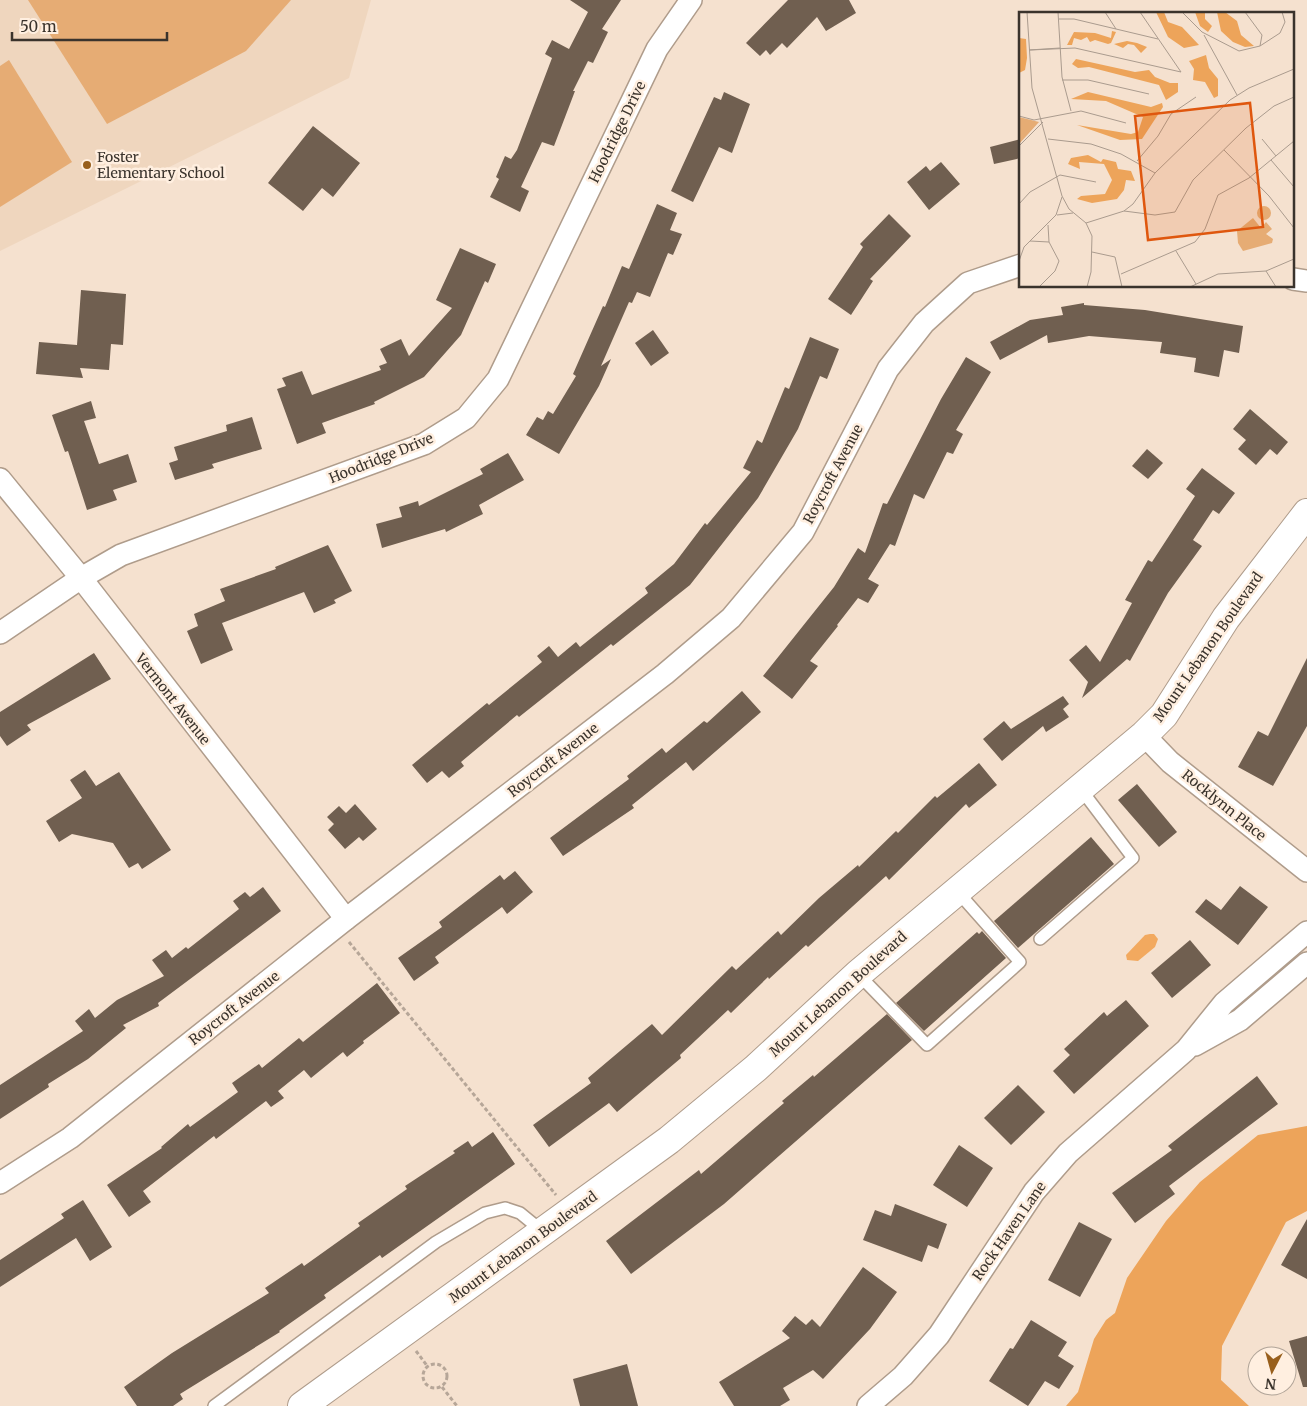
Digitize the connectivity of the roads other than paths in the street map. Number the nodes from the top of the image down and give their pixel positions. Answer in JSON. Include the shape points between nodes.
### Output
{"nodes":[{"id":1,"x":691,"y":0,"type":"edge"},
{"id":2,"x":1019,"y":266,"type":"edge"},
{"id":3,"x":1294,"y":279,"type":"edge"},
{"id":4,"x":1307,"y":281,"type":"edge"},
{"id":5,"x":0,"y":479,"type":"edge"},
{"id":6,"x":1307,"y":513,"type":"edge"},
{"id":7,"x":81,"y":578,"type":"junction"},
{"id":8,"x":0,"y":633,"type":"edge"},
{"id":9,"x":1144,"y":735,"type":"junction"},
{"id":10,"x":1080,"y":787,"type":"junction"},
{"id":11,"x":1307,"y":872,"type":"edge"},
{"id":12,"x":958,"y":890,"type":"junction"},
{"id":13,"x":346,"y":919,"type":"junction"},
{"id":14,"x":1307,"y":932,"type":"edge"},
{"id":15,"x":1040,"y":939,"type":"dead end"},
{"id":16,"x":1307,"y":963,"type":"edge"},
{"id":17,"x":858,"y":974,"type":"junction"},
{"id":18,"x":1259,"y":974,"type":"junction"},
{"id":19,"x":1273,"y":992,"type":"junction"},
{"id":20,"x":1186,"y":1050,"type":"junction"},
{"id":21,"x":0,"y":1183,"type":"edge"},
{"id":22,"x":544,"y":1232,"type":"junction"},
{"id":23,"x":214,"y":1406,"type":"edge"},
{"id":24,"x":302,"y":1406,"type":"edge"},
{"id":25,"x":868,"y":1406,"type":"edge"}],
"edges":[{"from":1,"to":7,"type":"street","name":"Hoodridge Drive","via":[[657,49],[498,379],[466,418],[424,444],[120,555]]},
{"from":2,"to":13,"type":"street","name":"Roycroft Avenue","via":[[968,283],[924,323],[888,369],[804,532],[731,618],[665,674]]},
{"from":3,"to":4,"type":"street"},
{"from":5,"to":7,"type":"street","name":"Vermont Avenue"},
{"from":6,"to":9,"type":"street","name":"Mount Lebanon Boulevard","via":[[1226,618],[1164,714]]},
{"from":7,"to":8,"type":"street","name":"Hoodridge Drive"},
{"from":7,"to":13,"type":"street","name":"Vermont Avenue"},
{"from":9,"to":10,"type":"street","name":"Mount Lebanon Boulevard"},
{"from":9,"to":11,"type":"street","name":"Rocklynn Place","via":[[1170,762]]},
{"from":10,"to":12,"type":"street","name":"Mount Lebanon Boulevard"},
{"from":10,"to":15,"type":"lane","via":[[1133,858]]},
{"from":12,"to":17,"type":"street","name":"Mount Lebanon Boulevard"},
{"from":12,"to":17,"type":"lane","via":[[1020,962],[927,1045]]},
{"from":13,"to":21,"type":"street","name":"Roycroft Avenue","via":[[70,1138]]},
{"from":14,"to":18,"type":"street","name":"Rock Haven Lane"},
{"from":16,"to":19,"type":"street","name":"Rock Haven Lane"},
{"from":17,"to":22,"type":"street","name":"Mount Lebanon Boulevard","via":[[756,1068],[669,1140]]},
{"from":18,"to":19,"type":"street"},
{"from":18,"to":20,"type":"street","name":"Rock Haven Lane","via":[[1224,1003]]},
{"from":19,"to":20,"type":"street","name":"Rock Haven Lane","via":[[1240,1020]]},
{"from":20,"to":25,"type":"street","name":"Rock Haven Lane","via":[[1068,1153],[1034,1192],[939,1334],[903,1376]]},
{"from":22,"to":23,"type":"lane","via":[[520,1213],[504,1208],[486,1213],[436,1242]]},
{"from":22,"to":24,"type":"street","name":"Mount Lebanon Boulevard"}]}
